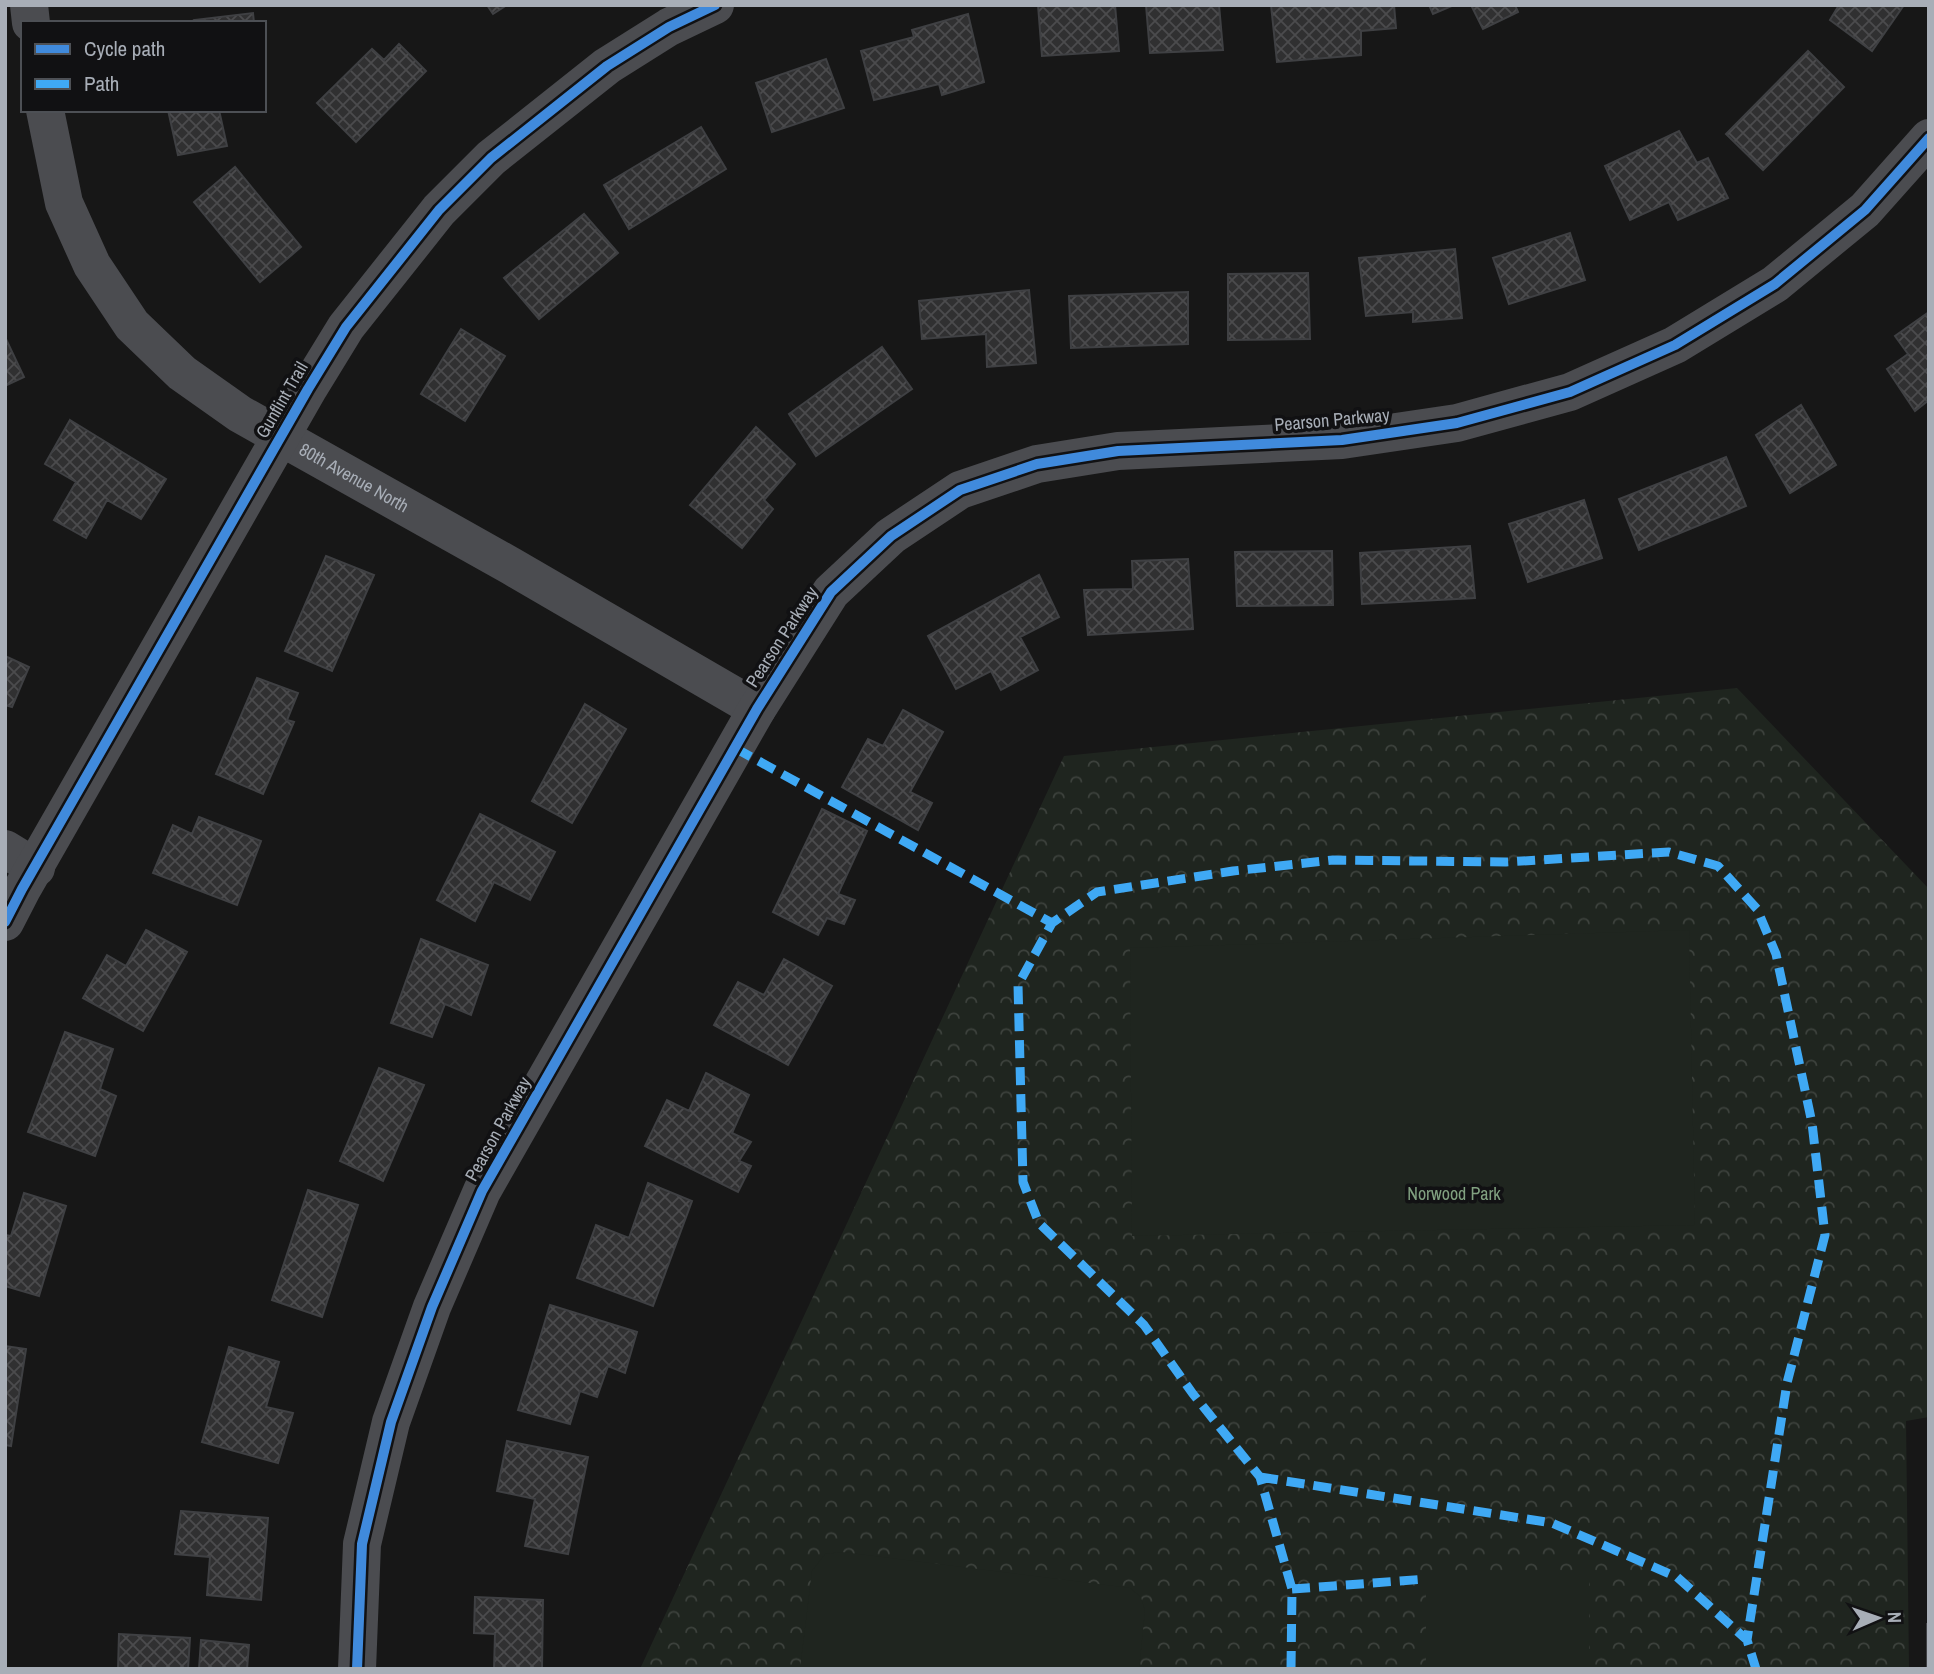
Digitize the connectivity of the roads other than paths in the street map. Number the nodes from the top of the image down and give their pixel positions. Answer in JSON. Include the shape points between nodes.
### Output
{"nodes":[{"id":1,"x":715,"y":5,"type":"edge"},
{"id":2,"x":45,"y":112,"type":"edge"},
{"id":3,"x":1929,"y":138,"type":"edge"},
{"id":4,"x":280,"y":437,"type":"junction"},
{"id":5,"x":757,"y":709,"type":"junction"},
{"id":6,"x":20,"y":858,"type":"edge"},
{"id":7,"x":5,"y":922,"type":"edge"},
{"id":8,"x":357,"y":1669,"type":"edge"}],
"edges":[{"from":1,"to":4,"type":"street","name":"Gunflint Trail","via":[[607,66],[491,158],[439,210],[346,327]]},
{"from":2,"to":4,"type":"street","name":"80th Avenue North","via":[[64,202],[92,265],[132,325],[182,373]]},
{"from":3,"to":5,"type":"street","name":"Pearson Parkway","via":[[1865,211],[1775,284],[1675,345],[1570,392],[1457,422],[1342,440],[1118,451],[1037,464],[960,490],[891,536],[831,592]]},
{"from":4,"to":5,"type":"street","name":"80th Avenue North"},
{"from":4,"to":6,"type":"street","name":"Gunflint Trail"},
{"from":5,"to":8,"type":"street","name":"Pearson Parkway","via":[[482,1191],[432,1307],[391,1422],[362,1544]]},
{"from":6,"to":7,"type":"street","name":"Gunflint Trail"}]}
